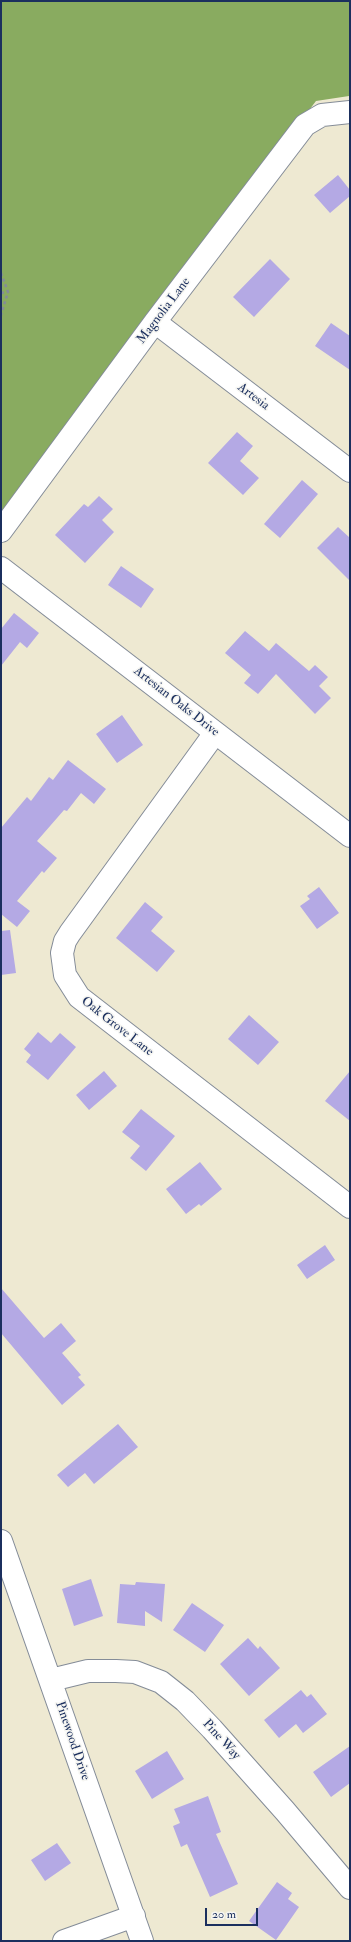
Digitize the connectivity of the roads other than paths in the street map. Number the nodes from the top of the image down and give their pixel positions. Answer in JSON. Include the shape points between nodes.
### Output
{"nodes":[{"id":1,"x":346,"y":112,"type":"edge"},
{"id":2,"x":155,"y":322,"type":"junction"},
{"id":3,"x":350,"y":471,"type":"edge"},
{"id":4,"x":1,"y":531,"type":"edge"},
{"id":5,"x":1,"y":568,"type":"edge"},
{"id":6,"x":215,"y":733,"type":"junction"},
{"id":7,"x":350,"y":836,"type":"edge"},
{"id":8,"x":350,"y":1207,"type":"edge"},
{"id":9,"x":1,"y":1542,"type":"edge"},
{"id":10,"x":51,"y":1680,"type":"junction"},
{"id":11,"x":350,"y":1888,"type":"edge"},
{"id":12,"x":134,"y":1916,"type":"junction"},
{"id":13,"x":64,"y":1941,"type":"edge"},
{"id":14,"x":142,"y":1941,"type":"edge"}],
"edges":[{"from":1,"to":2,"type":"street","name":"Magnolia Lane","via":[[322,115],[306,125]]},
{"from":2,"to":3,"type":"street","name":"Artesia"},
{"from":2,"to":4,"type":"street","name":"Magnolia Lane"},
{"from":5,"to":6,"type":"street","name":"Artesian Oaks Drive"},
{"from":6,"to":7,"type":"street","name":"Artesian Oaks Drive"},
{"from":6,"to":8,"type":"street","name":"Oak Grove Lane","via":[[70,933],[62,953],[65,975],[79,997]]},
{"from":9,"to":10,"type":"street","name":"Pinewood Drive"},
{"from":10,"to":11,"type":"street","name":"Pine Way","via":[[88,1671],[116,1671],[135,1672],[161,1682],[185,1701],[212,1729],[285,1810]]},
{"from":10,"to":12,"type":"street","name":"Pinewood Drive"},
{"from":12,"to":13,"type":"street"},
{"from":12,"to":14,"type":"street","name":"Pinewood Drive"}]}
